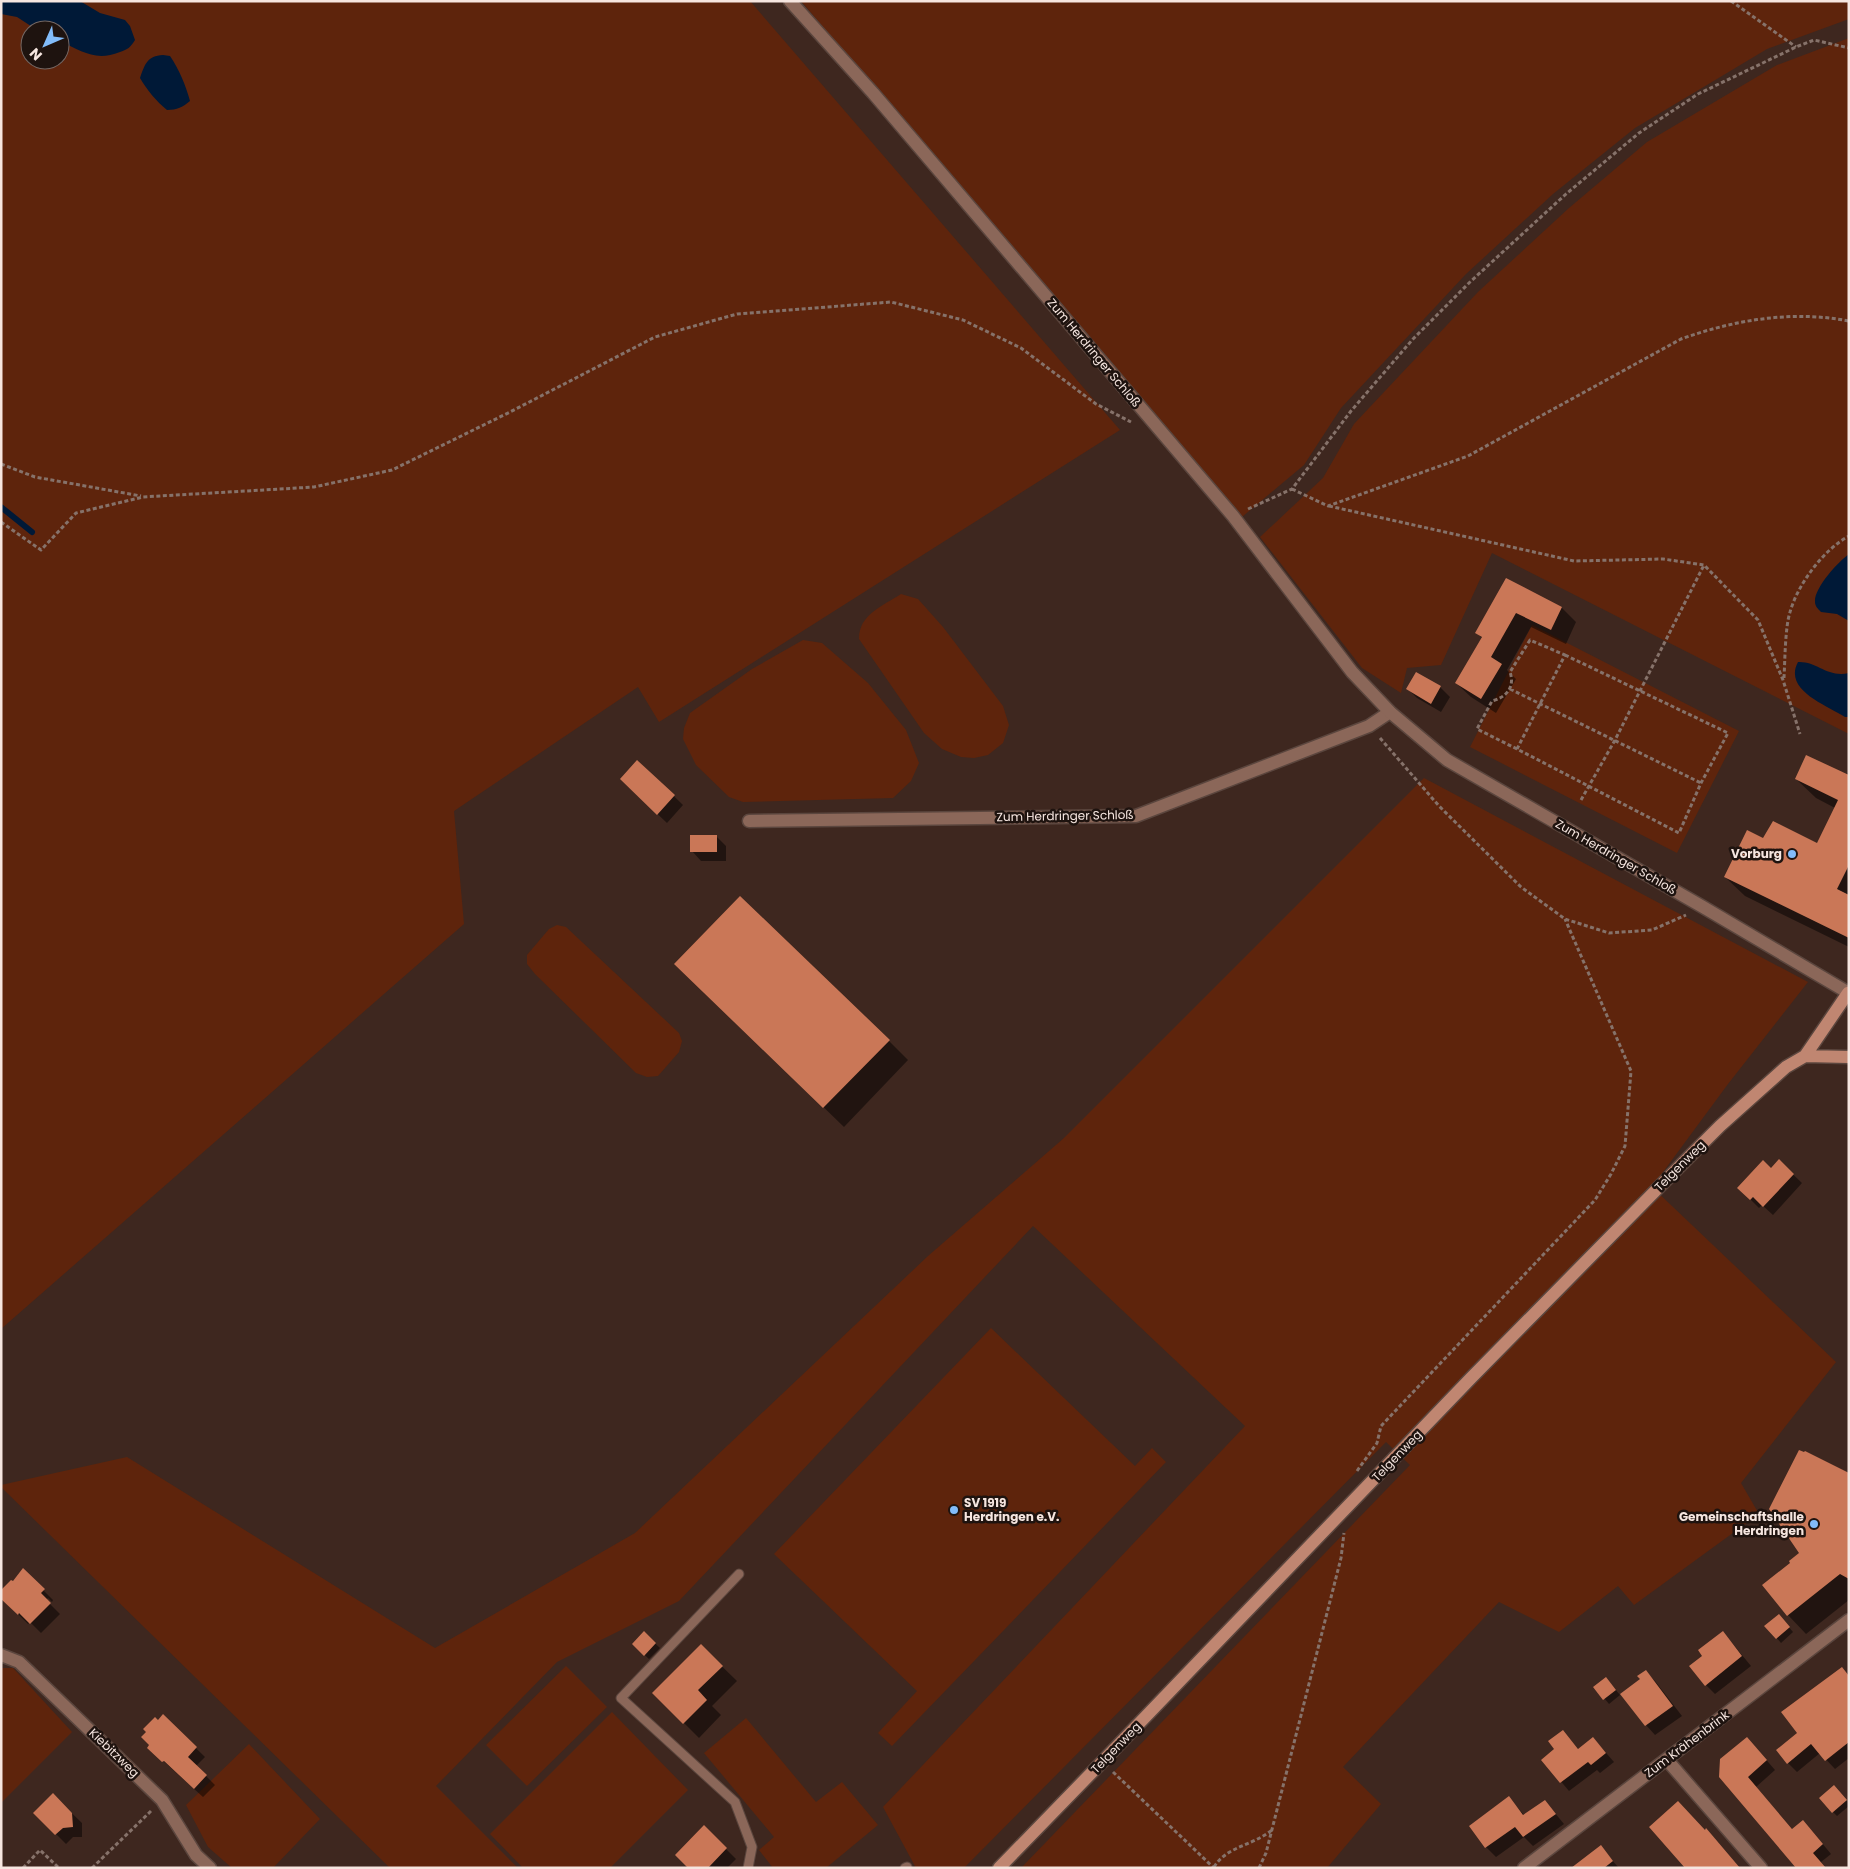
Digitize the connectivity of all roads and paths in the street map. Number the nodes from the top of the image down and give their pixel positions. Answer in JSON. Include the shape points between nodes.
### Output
{"nodes":[{"id":1,"x":790,"y":1,"type":"edge"},
{"id":2,"x":1731,"y":1,"type":"edge"},
{"id":3,"x":1796,"y":47,"type":"junction"},
{"id":4,"x":1849,"y":48,"type":"edge"},
{"id":5,"x":1849,"y":322,"type":"edge"},
{"id":6,"x":1131,"y":422,"type":"dead end"},
{"id":7,"x":1,"y":464,"type":"edge"},
{"id":8,"x":1292,"y":489,"type":"junction"},
{"id":9,"x":144,"y":497,"type":"junction"},
{"id":10,"x":1328,"y":506,"type":"junction"},
{"id":11,"x":1233,"y":516,"type":"junction"},
{"id":12,"x":1,"y":522,"type":"edge"},
{"id":13,"x":1849,"y":536,"type":"edge"},
{"id":14,"x":1704,"y":565,"type":"junction"},
{"id":15,"x":1565,"y":655,"type":"junction"},
{"id":16,"x":1784,"y":680,"type":"junction"},
{"id":17,"x":1510,"y":689,"type":"junction"},
{"id":18,"x":1640,"y":691,"type":"junction"},
{"id":19,"x":1541,"y":704,"type":"junction"},
{"id":20,"x":1390,"y":712,"type":"junction"},
{"id":21,"x":1369,"y":726,"type":"junction"},
{"id":22,"x":1800,"y":734,"type":"dead end"},
{"id":23,"x":1615,"y":740,"type":"junction"},
{"id":24,"x":1517,"y":749,"type":"junction"},
{"id":25,"x":1701,"y":782,"type":"junction"},
{"id":26,"x":1590,"y":786,"type":"junction"},
{"id":27,"x":1581,"y":800,"type":"dead end"},
{"id":28,"x":749,"y":821,"type":"dead end"},
{"id":29,"x":1703,"y":907,"type":"junction"},
{"id":30,"x":1849,"y":993,"type":"edge"},
{"id":31,"x":1805,"y":1056,"type":"junction"},
{"id":32,"x":1849,"y":1057,"type":"edge"},
{"id":33,"x":739,"y":1574,"type":"dead end"},
{"id":34,"x":1849,"y":1620,"type":"edge"},
{"id":35,"x":1,"y":1655,"type":"edge"},
{"id":36,"x":1667,"y":1760,"type":"junction"},
{"id":37,"x":1102,"y":1762,"type":"junction"},
{"id":38,"x":162,"y":1800,"type":"junction"},
{"id":39,"x":1272,"y":1829,"type":"dead end"},
{"id":40,"x":1214,"y":1867,"type":"edge"},
{"id":41,"x":23,"y":1868,"type":"edge"},
{"id":42,"x":59,"y":1868,"type":"edge"},
{"id":43,"x":92,"y":1868,"type":"edge"},
{"id":44,"x":210,"y":1868,"type":"edge"},
{"id":45,"x":748,"y":1868,"type":"edge"},
{"id":46,"x":999,"y":1868,"type":"edge"},
{"id":47,"x":1524,"y":1868,"type":"edge"},
{"id":48,"x":1760,"y":1868,"type":"edge"}],
"edges":[{"from":1,"to":11,"type":"street","name":"Zum Herdringer Schloß","via":[[873,93]]},
{"from":2,"to":3,"type":"path"},
{"from":3,"to":4,"type":"path","via":[[1814,40]]},
{"from":3,"to":8,"type":"path","via":[[1698,94],[1639,133],[1566,194],[1413,339],[1351,410]]},
{"from":5,"to":10,"type":"path","via":[[1790,316],[1708,329],[1681,339],[1468,456]]},
{"from":6,"to":9,"type":"path","via":[[1096,404],[1021,348],[963,320],[891,302],[737,314],[655,337],[392,470],[314,487]]},
{"from":7,"to":9,"type":"path","via":[[35,477]]},
{"from":8,"to":10,"type":"path"},
{"from":8,"to":11,"type":"path"},
{"from":9,"to":12,"type":"path","via":[[76,514],[40,550]]},
{"from":10,"to":14,"type":"path","via":[[1574,561],[1663,558]]},
{"from":11,"to":20,"type":"street","name":"Zum Herdringer Schloß","via":[[1352,672]]},
{"from":13,"to":16,"type":"path","via":[[1819,562],[1794,600],[1789,613]]},
{"from":14,"to":16,"type":"path","via":[[1758,620]]},
{"from":14,"to":18,"type":"path"},
{"from":15,"to":17,"type":"path","via":[[1530,640],[1510,672]]},
{"from":15,"to":18,"type":"path"},
{"from":15,"to":19,"type":"path"},
{"from":16,"to":22,"type":"path"},
{"from":17,"to":19,"type":"path"},
{"from":17,"to":24,"type":"path","via":[[1492,701],[1477,729]]},
{"from":18,"to":23,"type":"path"},
{"from":18,"to":25,"type":"path","via":[[1728,733]]},
{"from":19,"to":23,"type":"path"},
{"from":19,"to":24,"type":"path"},
{"from":20,"to":21,"type":"street","name":"Zum Herdringer Schloß"},
{"from":20,"to":29,"type":"street","name":"Zum Herdringer Schloß","via":[[1447,760]]},
{"from":21,"to":28,"type":"street","name":"Zum Herdringer Schloß","via":[[1136,816]]},
{"from":21,"to":29,"type":"path","via":[[1439,806],[1514,880],[1565,919],[1609,933],[1652,930]]},
{"from":23,"to":25,"type":"path"},
{"from":23,"to":26,"type":"path"},
{"from":24,"to":26,"type":"path"},
{"from":25,"to":26,"type":"path","via":[[1679,833]]},
{"from":26,"to":27,"type":"path"},
{"from":29,"to":30,"type":"street","name":"Zum Herdringer Schloß"},
{"from":30,"to":31,"type":"main road","name":"Telgenweg"},
{"from":31,"to":32,"type":"main road"},
{"from":31,"to":37,"type":"main road","name":"Telgenweg","via":[[1786,1067],[1681,1165]]},
{"from":33,"to":45,"type":"lane","via":[[621,1698],[735,1802],[752,1847]]},
{"from":34,"to":36,"type":"street","name":"Zum Krähenbrink"},
{"from":35,"to":38,"type":"street","name":"Kiebitzweg","via":[[19,1662]]},
{"from":36,"to":47,"type":"street","name":"Zum Krähenbrink"},
{"from":36,"to":48,"type":"street"},
{"from":37,"to":40,"type":"path"},
{"from":37,"to":46,"type":"main road","name":"Telgenweg"},
{"from":38,"to":43,"type":"path"},
{"from":38,"to":44,"type":"street","name":"Kiebitzweg","via":[[196,1854]]},
{"from":39,"to":40,"type":"path","via":[[1262,1838],[1227,1852]]},
{"from":41,"to":42,"type":"path","via":[[40,1850]]}]}
